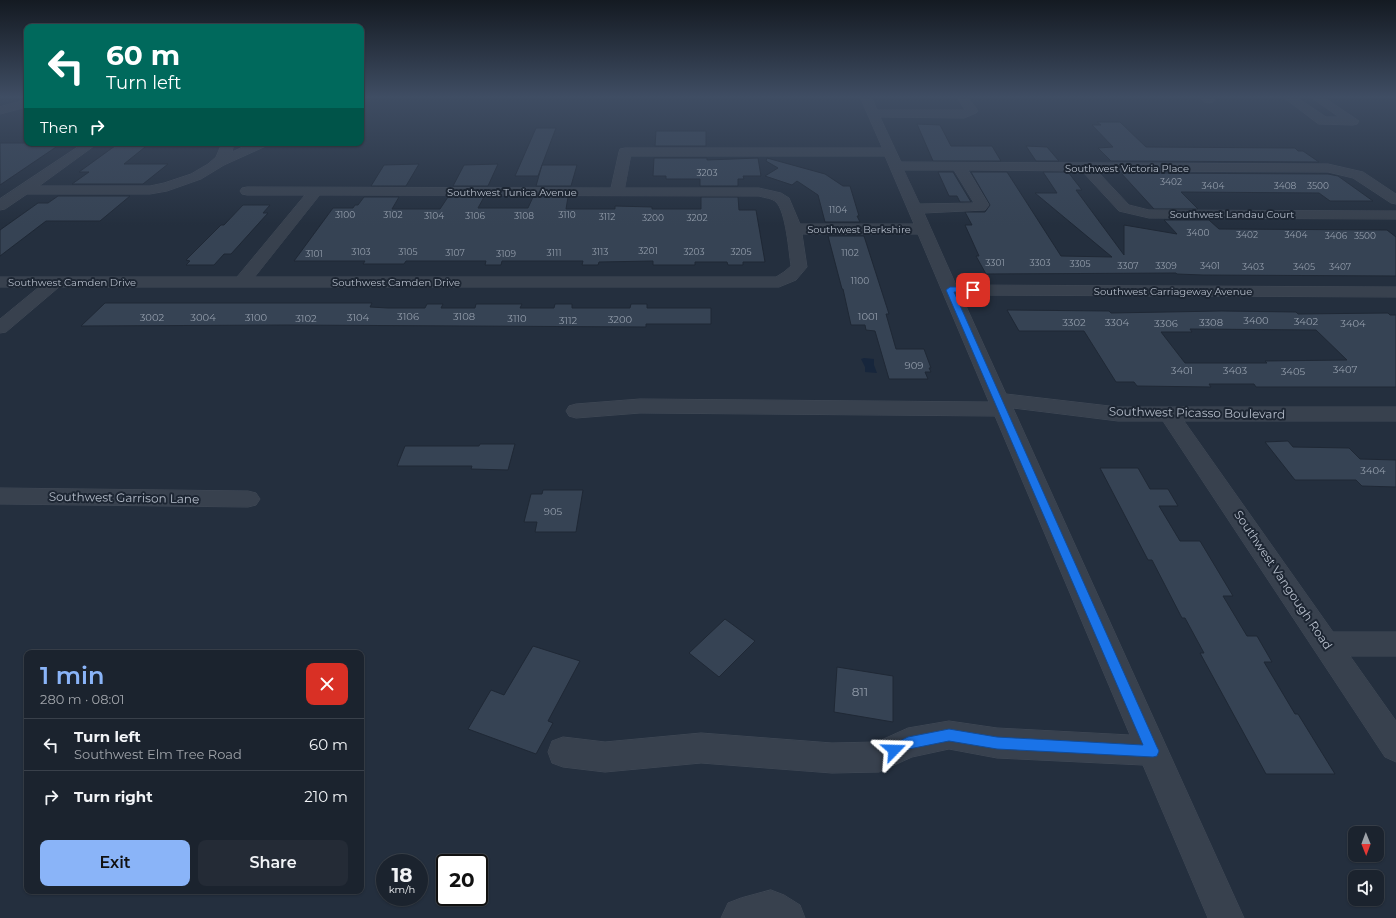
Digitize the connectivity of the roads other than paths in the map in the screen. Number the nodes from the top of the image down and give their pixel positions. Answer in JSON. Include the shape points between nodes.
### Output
{"nodes":[{"id":1,"x":884,"y":139,"type":"edge"},
{"id":2,"x":88,"y":146,"type":"edge"},
{"id":3,"x":227,"y":146,"type":"edge"},
{"id":4,"x":255,"y":146,"type":"edge"},
{"id":5,"x":893,"y":159,"type":"junction"},
{"id":6,"x":219,"y":162,"type":"junction"},
{"id":7,"x":959,"y":167,"type":"junction"},
{"id":8,"x":1087,"y":168,"type":"junction"},
{"id":9,"x":24,"y":190,"type":"junction"},
{"id":10,"x":248,"y":191,"type":"dead end"},
{"id":11,"x":315,"y":192,"type":"junction"},
{"id":12,"x":617,"y":192,"type":"junction"},
{"id":13,"x":1396,"y":200,"type":"edge"},
{"id":14,"x":0,"y":206,"type":"edge"},
{"id":15,"x":914,"y":208,"type":"junction"},
{"id":16,"x":1396,"y":216,"type":"edge"},
{"id":17,"x":794,"y":229,"type":"junction"},
{"id":18,"x":923,"y":229,"type":"junction"},
{"id":19,"x":0,"y":282,"type":"edge"},
{"id":20,"x":242,"y":282,"type":"junction"},
{"id":21,"x":54,"y":283,"type":"junction"},
{"id":22,"x":950,"y":290,"type":"junction"},
{"id":23,"x":1396,"y":292,"type":"edge"},
{"id":24,"x":0,"y":328,"type":"edge"},
{"id":25,"x":1001,"y":404,"type":"junction"},
{"id":26,"x":576,"y":411,"type":"dead end"},
{"id":27,"x":1169,"y":414,"type":"junction"},
{"id":28,"x":1396,"y":414,"type":"edge"},
{"id":29,"x":0,"y":496,"type":"edge"},
{"id":30,"x":248,"y":499,"type":"dead end"},
{"id":31,"x":1326,"y":644,"type":"junction"},
{"id":32,"x":1396,"y":644,"type":"edge"},
{"id":33,"x":1396,"y":747,"type":"edge"},
{"id":34,"x":1153,"y":751,"type":"junction"},
{"id":35,"x":563,"y":752,"type":"dead end"},
{"id":36,"x":739,"y":918,"type":"edge"},
{"id":37,"x":787,"y":918,"type":"edge"},
{"id":38,"x":1226,"y":918,"type":"edge"}],
"edges":[{"from":1,"to":5,"type":"street"},
{"from":2,"to":9,"type":"street"},
{"from":3,"to":6,"type":"street"},
{"from":4,"to":6,"type":"street"},
{"from":5,"to":7,"type":"street","name":"Southwest Victoria Place"},
{"from":5,"to":12,"type":"street","name":"Southwest Victoria Place","via":[[625,152]]},
{"from":5,"to":15,"type":"street"},
{"from":6,"to":9,"type":"street","via":[[178,184],[161,189]]},
{"from":7,"to":8,"type":"street","name":"Southwest Victoria Place"},
{"from":7,"to":15,"type":"street","via":[[982,205],[980,207]]},
{"from":8,"to":13,"type":"street","name":"Southwest Victoria Place","via":[[1328,168],[1358,175]]},
{"from":8,"to":16,"type":"street","name":"Southwest Landau Court","via":[[1124,208],[1149,214]]},
{"from":9,"to":14,"type":"street"},
{"from":10,"to":11,"type":"street","name":"Southwest Tunica Avenue"},
{"from":11,"to":12,"type":"street","name":"Southwest Tunica Avenue"},
{"from":11,"to":20,"type":"street"},
{"from":12,"to":17,"type":"street","name":"Southwest Tunica Avenue","via":[[759,192],[784,201]]},
{"from":15,"to":18,"type":"street"},
{"from":17,"to":18,"type":"street","name":"Southwest Berkshire"},
{"from":17,"to":20,"type":"street","name":"Southwest Camden Drive","via":[[799,267],[779,282]]},
{"from":18,"to":22,"type":"street"},
{"from":19,"to":21,"type":"street","name":"Southwest Camden Drive"},
{"from":20,"to":21,"type":"street","name":"Southwest Camden Drive"},
{"from":21,"to":24,"type":"street"},
{"from":22,"to":23,"type":"street","name":"Southwest Carriageway Avenue"},
{"from":22,"to":25,"type":"street"},
{"from":25,"to":26,"type":"street","name":"Southwest Picasso Boulevard","via":[[640,406]]},
{"from":25,"to":27,"type":"street","name":"Southwest Picasso Boulevard","via":[[1118,414]]},
{"from":25,"to":34,"type":"street"},
{"from":27,"to":28,"type":"street","name":"Southwest Picasso Boulevard"},
{"from":27,"to":31,"type":"street","name":"Southwest Vangough Road"},
{"from":29,"to":30,"type":"street","name":"Southwest Garrison Lane"},
{"from":31,"to":32,"type":"street"},
{"from":31,"to":33,"type":"street","name":"Southwest Vangough Road"},
{"from":34,"to":35,"type":"street","via":[[997,743],[949,735],[908,743],[880,757],[832,758],[701,748],[606,757]]},
{"from":34,"to":38,"type":"street"},
{"from":36,"to":37,"type":"street","via":[[771,908]]}]}
